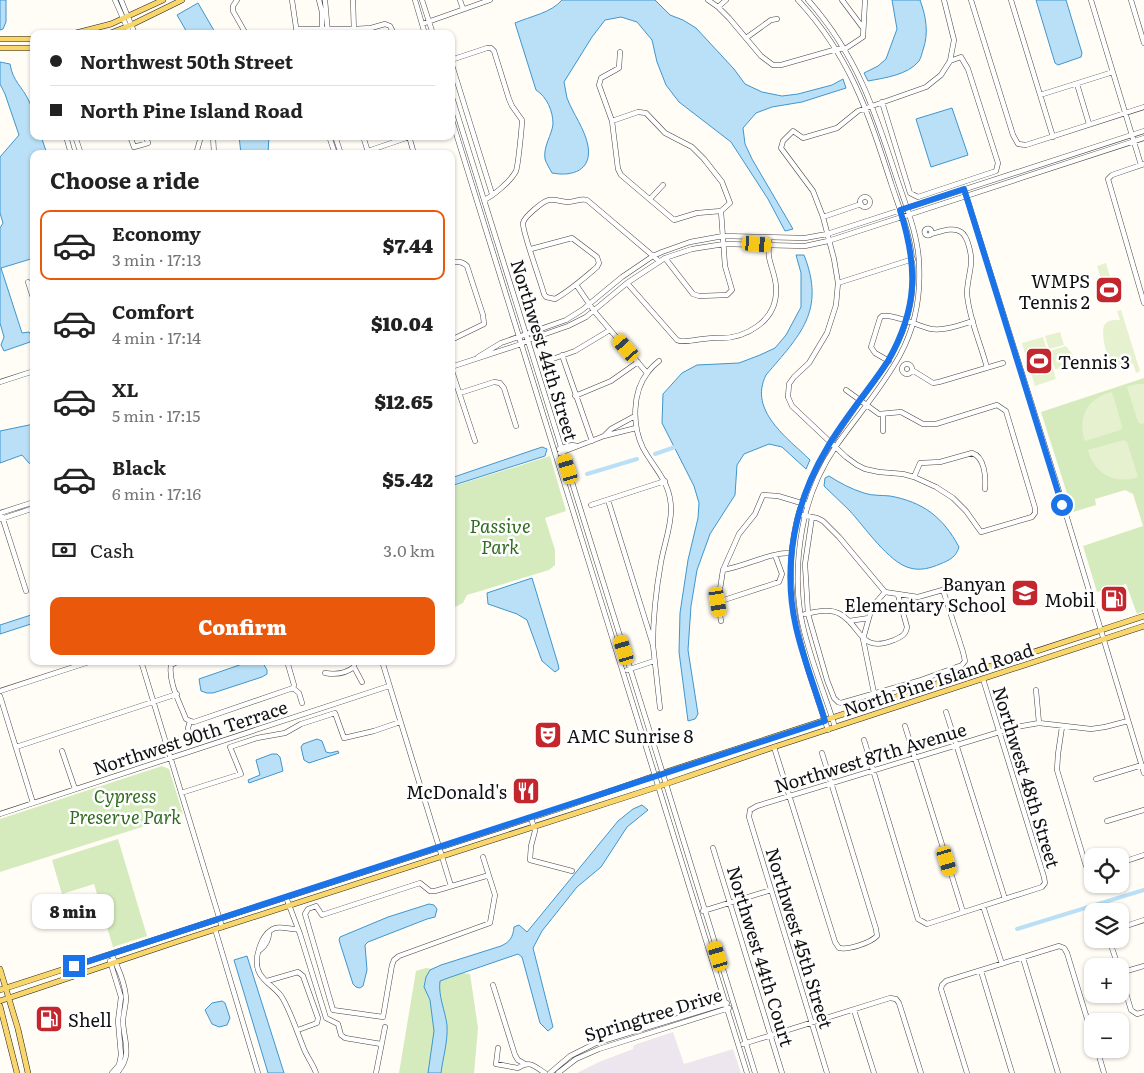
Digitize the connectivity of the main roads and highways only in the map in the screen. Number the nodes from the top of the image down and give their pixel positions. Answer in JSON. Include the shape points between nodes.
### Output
{"nodes":[{"id":1,"x":163,"y":0,"type":"edge"},
{"id":2,"x":182,"y":0,"type":"edge"},
{"id":3,"x":88,"y":30,"type":"edge"},
{"id":4,"x":118,"y":30,"type":"edge"},
{"id":5,"x":0,"y":39,"type":"edge"},
{"id":6,"x":30,"y":39,"type":"edge"},
{"id":7,"x":0,"y":48,"type":"edge"},
{"id":8,"x":30,"y":48,"type":"edge"},
{"id":9,"x":1144,"y":616,"type":"edge"},
{"id":10,"x":1144,"y":626,"type":"edge"},
{"id":11,"x":1011,"y":660,"type":"junction"},
{"id":12,"x":1000,"y":673,"type":"junction"},
{"id":13,"x":773,"y":738,"type":"junction"},
{"id":14,"x":731,"y":762,"type":"junction"},
{"id":15,"x":0,"y":969,"type":"edge"},
{"id":16,"x":3,"y":989,"type":"edge"},
{"id":17,"x":9,"y":998,"type":"junction"},
{"id":18,"x":0,"y":1001,"type":"edge"},
{"id":19,"x":0,"y":1006,"type":"edge"},
{"id":20,"x":16,"y":1073,"type":"edge"},
{"id":21,"x":28,"y":1073,"type":"edge"}],
"edges":[{"from":1,"to":3,"type":"main road","via":[[125,18]]},
{"from":2,"to":4,"type":"main road"},
{"from":5,"to":6,"type":"main road"},
{"from":7,"to":8,"type":"main road"},
{"from":9,"to":11,"type":"main road","name":"North Pine Island Road"},
{"from":10,"to":12,"type":"main road","name":"North Pine Island Road"},
{"from":11,"to":12,"type":"main road"},
{"from":11,"to":13,"type":"main road","name":"North Pine Island Road"},
{"from":12,"to":14,"type":"main road","name":"North Pine Island Road"},
{"from":13,"to":14,"type":"main road","via":[[767,746]]},
{"from":13,"to":16,"type":"main road","name":"North Pine Island Road"},
{"from":14,"to":17,"type":"main road","name":"North Pine Island Road"},
{"from":15,"to":16,"type":"main road"},
{"from":16,"to":17,"type":"main road"},
{"from":17,"to":18,"type":"main road","name":"North Pine Island Road"},
{"from":17,"to":21,"type":"main road"},
{"from":19,"to":20,"type":"main road"}]}
